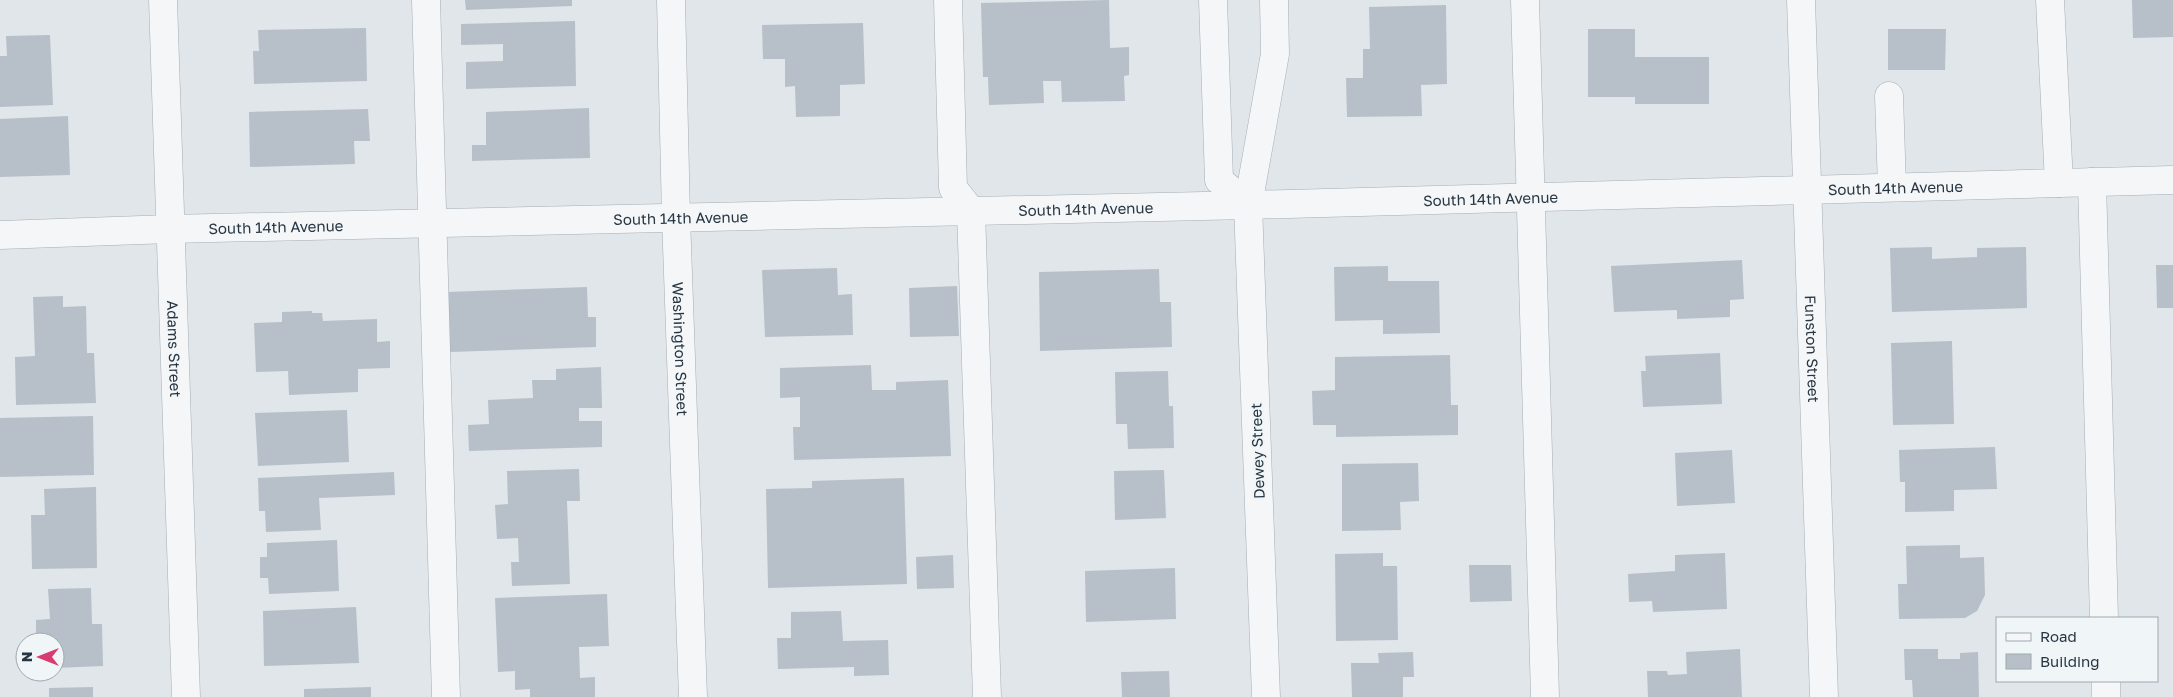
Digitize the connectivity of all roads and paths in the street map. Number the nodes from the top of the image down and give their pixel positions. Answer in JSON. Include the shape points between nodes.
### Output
{"nodes":[{"id":1,"x":163,"y":0,"type":"edge"},
{"id":2,"x":426,"y":0,"type":"edge"},
{"id":3,"x":671,"y":0,"type":"edge"},
{"id":4,"x":948,"y":0,"type":"edge"},
{"id":5,"x":1212,"y":0,"type":"edge"},
{"id":6,"x":1274,"y":0,"type":"edge"},
{"id":7,"x":1525,"y":0,"type":"edge"},
{"id":8,"x":1801,"y":0,"type":"edge"},
{"id":9,"x":2050,"y":0,"type":"edge"},
{"id":10,"x":1890,"y":96,"type":"dead end"},
{"id":11,"x":2173,"y":180,"type":"edge"},
{"id":12,"x":2092,"y":182,"type":"junction"},
{"id":13,"x":2059,"y":183,"type":"junction"},
{"id":14,"x":1892,"y":187,"type":"junction"},
{"id":15,"x":1808,"y":189,"type":"junction"},
{"id":16,"x":1530,"y":197,"type":"junction"},
{"id":17,"x":1248,"y":205,"type":"junction"},
{"id":18,"x":971,"y":211,"type":"junction"},
{"id":19,"x":676,"y":217,"type":"junction"},
{"id":20,"x":432,"y":223,"type":"junction"},
{"id":21,"x":170,"y":229,"type":"junction"},
{"id":22,"x":0,"y":235,"type":"edge"},
{"id":23,"x":2104,"y":617,"type":"edge"},
{"id":24,"x":2106,"y":682,"type":"edge"},
{"id":25,"x":186,"y":697,"type":"edge"},
{"id":26,"x":446,"y":697,"type":"edge"},
{"id":27,"x":693,"y":697,"type":"edge"},
{"id":28,"x":987,"y":697,"type":"edge"},
{"id":29,"x":1266,"y":697,"type":"edge"},
{"id":30,"x":1545,"y":697,"type":"edge"},
{"id":31,"x":1824,"y":697,"type":"edge"},
{"id":32,"x":2106,"y":697,"type":"edge"}],
"edges":[{"from":1,"to":21,"type":"street","name":"Adams Street"},
{"from":2,"to":20,"type":"street"},
{"from":3,"to":19,"type":"street","name":"Washington Street"},
{"from":4,"to":18,"type":"street","via":[[953,188]]},
{"from":5,"to":17,"type":"street","via":[[1219,180]]},
{"from":6,"to":17,"type":"street","name":"Dewey Street","via":[[1275,54]]},
{"from":7,"to":16,"type":"street"},
{"from":8,"to":15,"type":"street","name":"Funston Street"},
{"from":9,"to":13,"type":"street"},
{"from":10,"to":14,"type":"street"},
{"from":11,"to":12,"type":"street","name":"South 14th Avenue"},
{"from":12,"to":13,"type":"street","name":"South 14th Avenue"},
{"from":12,"to":23,"type":"street"},
{"from":13,"to":14,"type":"street","name":"South 14th Avenue"},
{"from":14,"to":15,"type":"street","name":"South 14th Avenue"},
{"from":15,"to":16,"type":"street","name":"South 14th Avenue"},
{"from":15,"to":31,"type":"street","name":"Funston Street"},
{"from":16,"to":17,"type":"street","name":"South 14th Avenue"},
{"from":16,"to":30,"type":"street"},
{"from":17,"to":18,"type":"street","name":"South 14th Avenue"},
{"from":17,"to":29,"type":"street","name":"Dewey Street"},
{"from":18,"to":19,"type":"street","name":"South 14th Avenue"},
{"from":18,"to":28,"type":"street"},
{"from":19,"to":20,"type":"street","name":"South 14th Avenue"},
{"from":19,"to":27,"type":"street","name":"Washington Street"},
{"from":20,"to":21,"type":"street","name":"South 14th Avenue"},
{"from":20,"to":26,"type":"street"},
{"from":21,"to":22,"type":"street","name":"South 14th Avenue"},
{"from":21,"to":25,"type":"street","name":"Adams Street"},
{"from":24,"to":32,"type":"street"}]}
